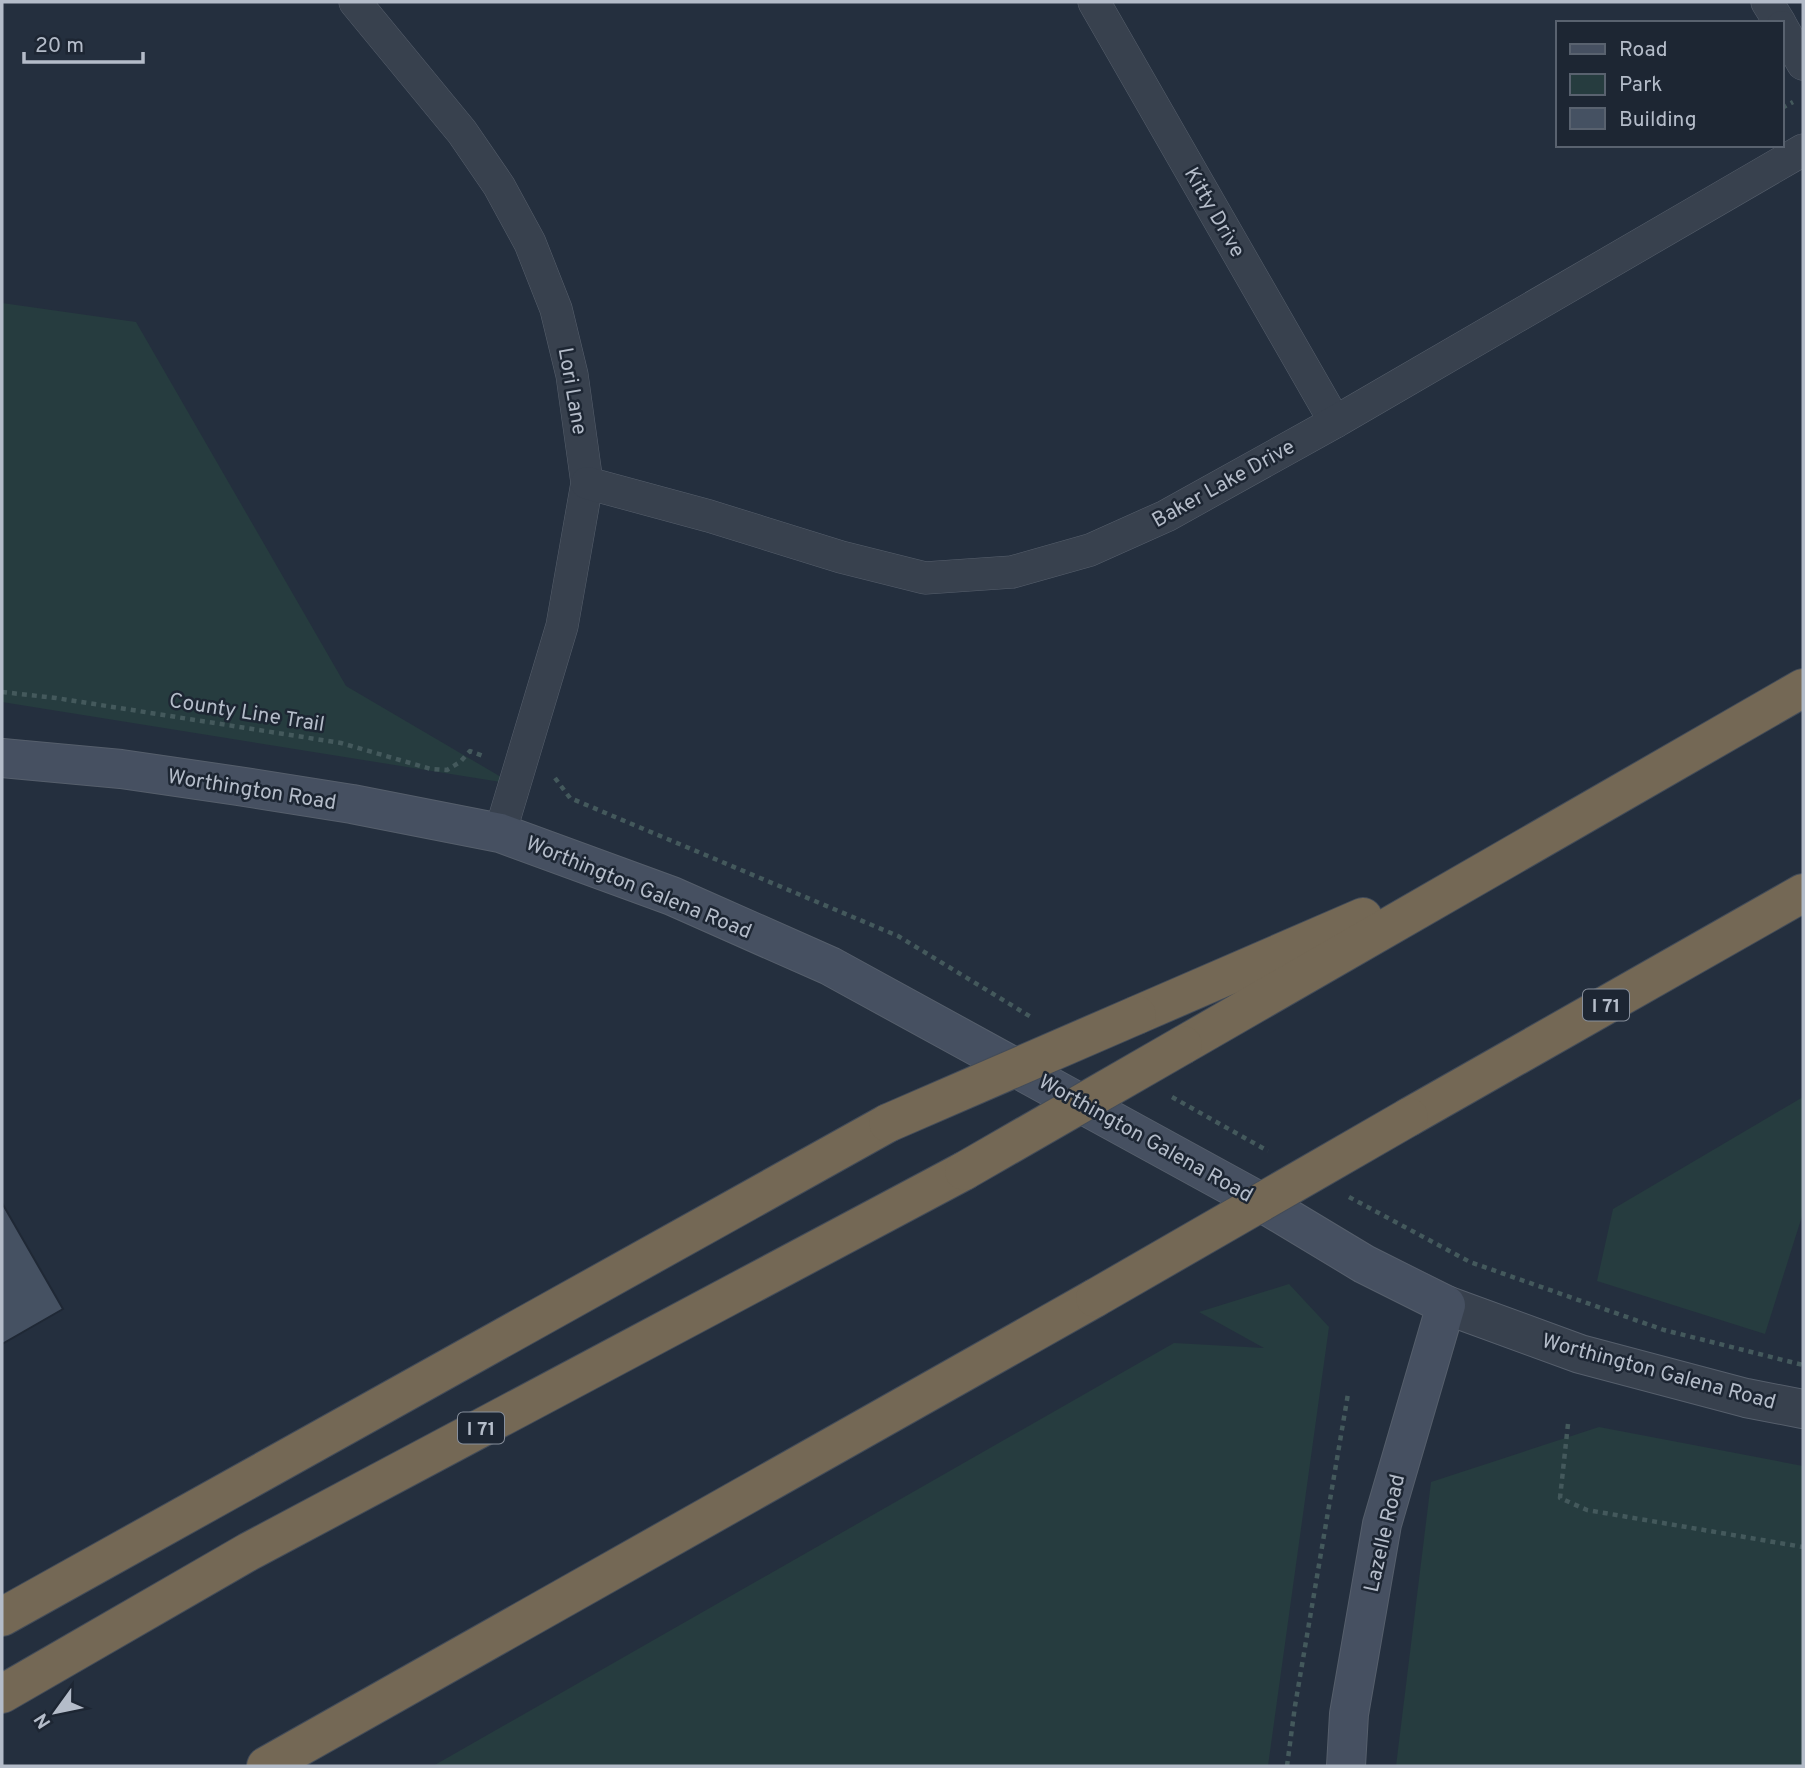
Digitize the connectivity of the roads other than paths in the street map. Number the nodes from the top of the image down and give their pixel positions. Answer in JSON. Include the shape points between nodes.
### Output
{"nodes":[{"id":1,"x":355,"y":2,"type":"edge"},
{"id":2,"x":1094,"y":2,"type":"edge"},
{"id":3,"x":1768,"y":2,"type":"edge"},
{"id":4,"x":1779,"y":21,"type":"edge"},
{"id":5,"x":1784,"y":31,"type":"edge"},
{"id":6,"x":1803,"y":64,"type":"edge"},
{"id":7,"x":1803,"y":150,"type":"edge"},
{"id":8,"x":1335,"y":422,"type":"junction"},
{"id":9,"x":587,"y":483,"type":"junction"},
{"id":10,"x":1803,"y":688,"type":"edge"},
{"id":11,"x":2,"y":758,"type":"edge"},
{"id":12,"x":500,"y":832,"type":"junction"},
{"id":13,"x":1536,"y":843,"type":"junction"},
{"id":14,"x":1803,"y":893,"type":"edge"},
{"id":15,"x":1446,"y":1305,"type":"junction"},
{"id":16,"x":1803,"y":1409,"type":"edge"},
{"id":17,"x":2,"y":1617,"type":"edge"},
{"id":18,"x":480,"y":1645,"type":"junction"},
{"id":19,"x":2,"y":1694,"type":"edge"},
{"id":20,"x":266,"y":1766,"type":"edge"},
{"id":21,"x":285,"y":1766,"type":"edge"},
{"id":22,"x":1346,"y":1766,"type":"edge"}],
"edges":[{"from":1,"to":9,"type":"street","name":"Lori Lane","via":[[462,132],[530,243],[556,309],[572,375]]},
{"from":2,"to":8,"type":"street","name":"Kitty Drive"},
{"from":3,"to":4,"type":"street"},
{"from":5,"to":6,"type":"street"},
{"from":7,"to":8,"type":"street","name":"Baker Lake Drive"},
{"from":8,"to":9,"type":"street","name":"Baker Lake Drive","via":[[1166,516],[1090,550],[1012,572],[925,578]]},
{"from":9,"to":12,"type":"street","name":"Lori Lane","via":[[562,626]]},
{"from":10,"to":13,"type":"highway","number":"I 71"},
{"from":11,"to":12,"type":"main road","name":"Worthington Road","via":[[238,786]]},
{"from":12,"to":15,"type":"main road","name":"Worthington Galena Road","via":[[672,896],[830,966],[1266,1205],[1364,1264]]},
{"from":13,"to":17,"type":"highway","bridge":true,"via":[[888,1123]]},
{"from":13,"to":19,"type":"highway","number":"I 71","bridge":true,"via":[[964,1171],[248,1552]]},
{"from":14,"to":18,"type":"highway","number":"I 71","bridge":true},
{"from":15,"to":16,"type":"street","name":"Worthington Galena Road","via":[[1580,1354]]},
{"from":15,"to":22,"type":"main road","name":"Lazelle Road","via":[[1382,1524],[1349,1714]]},
{"from":18,"to":20,"type":"highway","number":"I 71"},
{"from":18,"to":21,"type":"highway"}]}
